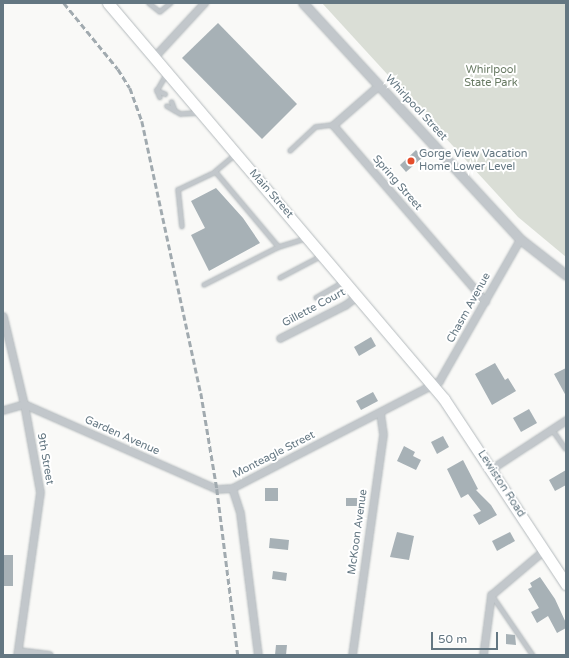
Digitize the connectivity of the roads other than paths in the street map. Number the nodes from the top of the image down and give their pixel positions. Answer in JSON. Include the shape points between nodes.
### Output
{"nodes":[{"id":1,"x":108,"y":3,"type":"edge"},
{"id":2,"x":149,"y":3,"type":"edge"},
{"id":3,"x":171,"y":3,"type":"edge"},
{"id":4,"x":204,"y":3,"type":"edge"},
{"id":5,"x":303,"y":3,"type":"edge"},
{"id":6,"x":154,"y":57,"type":"junction"},
{"id":7,"x":167,"y":73,"type":"junction"},
{"id":8,"x":379,"y":85,"type":"junction"},
{"id":9,"x":157,"y":91,"type":"junction"},
{"id":10,"x":165,"y":94,"type":"dead end"},
{"id":11,"x":160,"y":98,"type":"dead end"},
{"id":12,"x":172,"y":102,"type":"dead end"},
{"id":13,"x":167,"y":106,"type":"dead end"},
{"id":14,"x":176,"y":112,"type":"junction"},
{"id":15,"x":200,"y":112,"type":"junction"},
{"id":16,"x":333,"y":125,"type":"junction"},
{"id":17,"x":290,"y":150,"type":"dead end"},
{"id":18,"x":237,"y":154,"type":"junction"},
{"id":19,"x":216,"y":172,"type":"junction"},
{"id":20,"x":182,"y":227,"type":"dead end"},
{"id":21,"x":308,"y":238,"type":"junction"},
{"id":22,"x":520,"y":239,"type":"junction"},
{"id":23,"x":279,"y":247,"type":"junction"},
{"id":24,"x":323,"y":255,"type":"junction"},
{"id":25,"x":566,"y":275,"type":"edge"},
{"id":26,"x":280,"y":278,"type":"dead end"},
{"id":27,"x":345,"y":281,"type":"junction"},
{"id":28,"x":204,"y":285,"type":"dead end"},
{"id":29,"x":358,"y":296,"type":"junction"},
{"id":30,"x":316,"y":298,"type":"dead end"},
{"id":31,"x":485,"y":301,"type":"junction"},
{"id":32,"x":3,"y":316,"type":"edge"},
{"id":33,"x":280,"y":338,"type":"dead end"},
{"id":34,"x":433,"y":385,"type":"junction"},
{"id":35,"x":24,"y":404,"type":"junction"},
{"id":36,"x":3,"y":410,"type":"edge"},
{"id":37,"x":380,"y":413,"type":"junction"},
{"id":38,"x":566,"y":420,"type":"edge"},
{"id":39,"x":552,"y":428,"type":"junction"},
{"id":40,"x":566,"y":449,"type":"edge"},
{"id":41,"x":491,"y":469,"type":"junction"},
{"id":42,"x":232,"y":488,"type":"junction"},
{"id":43,"x":544,"y":550,"type":"junction"},
{"id":44,"x":566,"y":584,"type":"edge"},
{"id":45,"x":491,"y":595,"type":"junction"},
{"id":46,"x":17,"y":653,"type":"edge"},
{"id":47,"x":48,"y":655,"type":"edge"},
{"id":48,"x":258,"y":655,"type":"edge"},
{"id":49,"x":352,"y":655,"type":"edge"},
{"id":50,"x":483,"y":655,"type":"edge"},
{"id":51,"x":533,"y":655,"type":"edge"}],
"edges":[{"from":1,"to":6,"type":"main road","name":"Main Street"},
{"from":2,"to":3,"type":"lane","via":[[160,12]]},
{"from":4,"to":6,"type":"street"},
{"from":5,"to":8,"type":"street","name":"Whirlpool Street"},
{"from":6,"to":7,"type":"main road","name":"Main Street"},
{"from":7,"to":9,"type":"lane"},
{"from":7,"to":15,"type":"main road","name":"Main Street"},
{"from":8,"to":16,"type":"street"},
{"from":8,"to":22,"type":"street","name":"Whirlpool Street"},
{"from":9,"to":10,"type":"lane"},
{"from":9,"to":11,"type":"lane"},
{"from":12,"to":14,"type":"lane"},
{"from":13,"to":14,"type":"lane"},
{"from":14,"to":15,"type":"lane","via":[[186,115]]},
{"from":15,"to":18,"type":"main road","name":"Main Street"},
{"from":16,"to":17,"type":"lane","via":[[316,127]]},
{"from":16,"to":31,"type":"street","name":"Spring Street"},
{"from":18,"to":19,"type":"lane"},
{"from":18,"to":21,"type":"main road","name":"Main Street"},
{"from":19,"to":20,"type":"lane","via":[[178,190]]},
{"from":19,"to":23,"type":"lane"},
{"from":21,"to":23,"type":"lane"},
{"from":21,"to":24,"type":"main road","name":"Main Street"},
{"from":22,"to":25,"type":"street","name":"Whirlpool Street"},
{"from":22,"to":31,"type":"street","name":"Chasm Avenue"},
{"from":23,"to":28,"type":"lane"},
{"from":24,"to":26,"type":"lane"},
{"from":24,"to":27,"type":"main road","name":"Main Street"},
{"from":27,"to":29,"type":"main road","name":"Main Street"},
{"from":27,"to":30,"type":"lane"},
{"from":29,"to":33,"type":"street","name":"Gillette Court"},
{"from":29,"to":34,"type":"main road","name":"Main Street"},
{"from":31,"to":34,"type":"street","name":"Chasm Avenue","via":[[442,377]]},
{"from":32,"to":35,"type":"street","name":"9th Street"},
{"from":34,"to":37,"type":"street","name":"Monteagle Street"},
{"from":34,"to":41,"type":"main road","name":"Lewiston Road"},
{"from":35,"to":36,"type":"street"},
{"from":35,"to":42,"type":"street","name":"Garden Avenue","via":[[217,489]]},
{"from":35,"to":46,"type":"street","name":"9th Street","via":[[40,492]]},
{"from":37,"to":42,"type":"street","name":"Monteagle Street"},
{"from":37,"to":49,"type":"street","name":"McKoon Avenue","via":[[383,434]]},
{"from":38,"to":39,"type":"street"},
{"from":39,"to":40,"type":"lane"},
{"from":39,"to":41,"type":"street"},
{"from":41,"to":43,"type":"main road","name":"Lewiston Road"},
{"from":42,"to":48,"type":"street","name":"Monteagle Street","via":[[240,513]]},
{"from":43,"to":44,"type":"main road","name":"Lewiston Road"},
{"from":43,"to":45,"type":"street"},
{"from":45,"to":50,"type":"street"},
{"from":45,"to":51,"type":"lane","via":[[504,610]]},
{"from":46,"to":47,"type":"street"}]}
